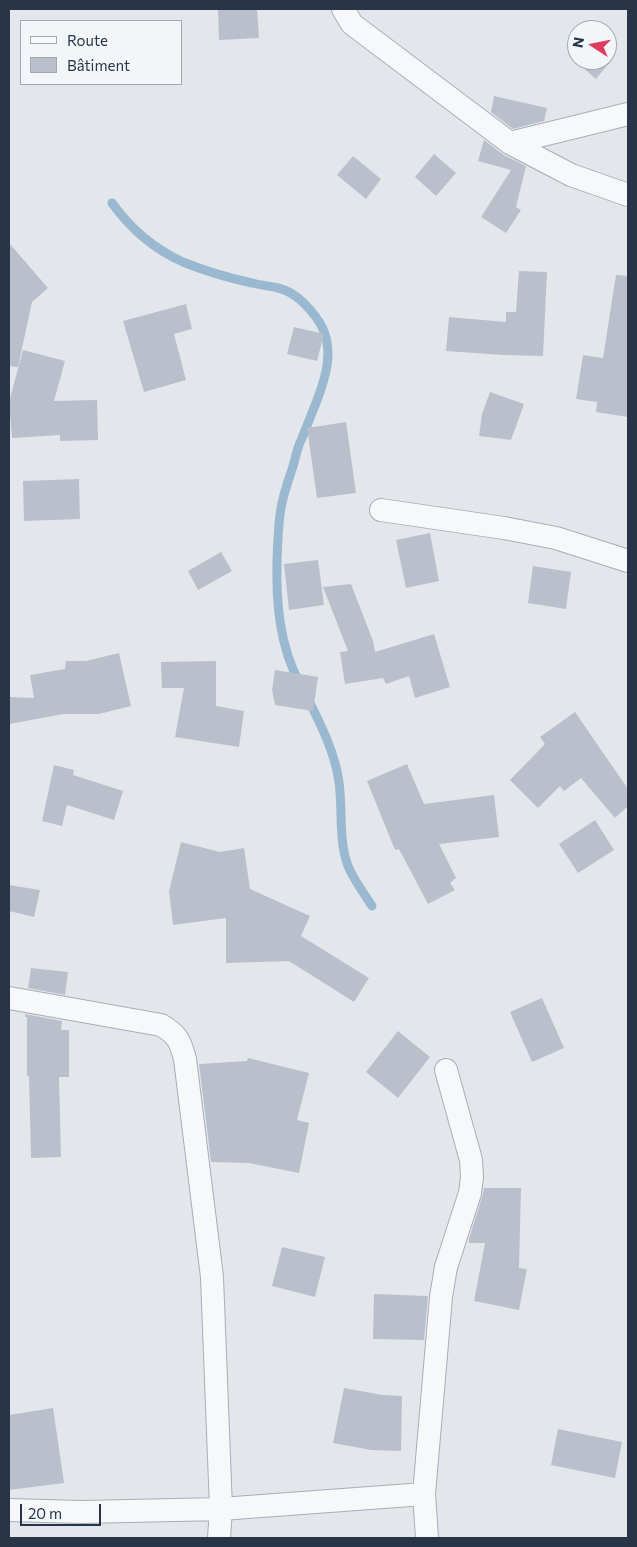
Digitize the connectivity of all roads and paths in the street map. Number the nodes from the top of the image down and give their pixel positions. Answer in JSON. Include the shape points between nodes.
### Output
{"nodes":[{"id":1,"x":343,"y":9,"type":"edge"},
{"id":2,"x":628,"y":114,"type":"edge"},
{"id":3,"x":510,"y":143,"type":"junction"},
{"id":4,"x":628,"y":196,"type":"edge"},
{"id":5,"x":381,"y":510,"type":"dead end"},
{"id":6,"x":628,"y":562,"type":"edge"},
{"id":7,"x":9,"y":998,"type":"edge"},
{"id":8,"x":446,"y":1070,"type":"dead end"},
{"id":9,"x":424,"y":1494,"type":"junction"},
{"id":10,"x":221,"y":1509,"type":"junction"},
{"id":11,"x":9,"y":1510,"type":"edge"},
{"id":12,"x":219,"y":1538,"type":"edge"},
{"id":13,"x":427,"y":1538,"type":"edge"}],
"edges":[{"from":1,"to":3,"type":"street","via":[[352,24]]},
{"from":2,"to":3,"type":"street"},
{"from":3,"to":4,"type":"street","via":[[571,175]]},
{"from":5,"to":6,"type":"street","via":[[556,538]]},
{"from":7,"to":10,"type":"street","via":[[161,1025],[174,1033],[181,1044],[212,1277]]},
{"from":8,"to":9,"type":"street","via":[[471,1160],[472,1177],[470,1193],[446,1267],[441,1297]]},
{"from":9,"to":10,"type":"street"},
{"from":9,"to":13,"type":"street"},
{"from":10,"to":11,"type":"street"},
{"from":10,"to":12,"type":"street"}]}
